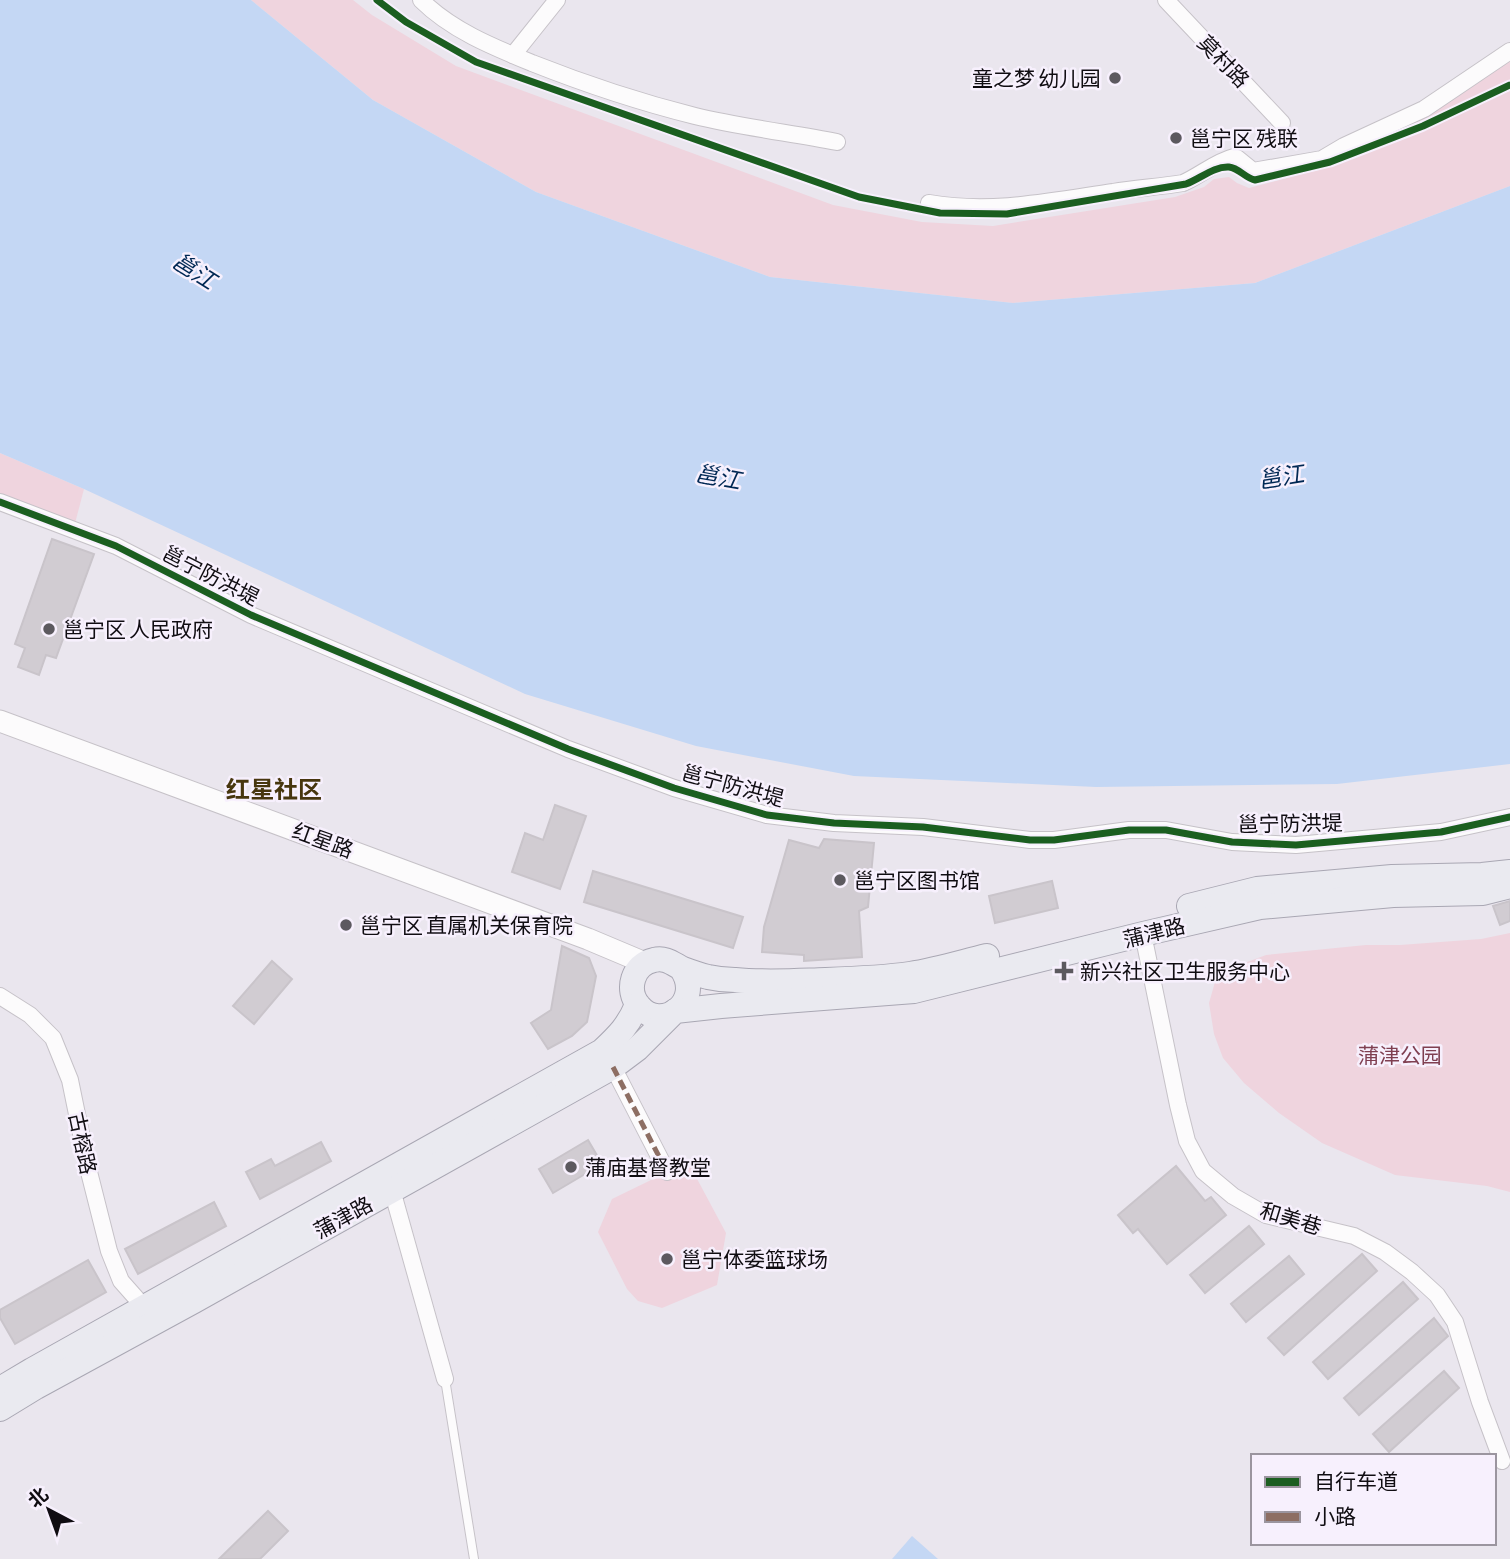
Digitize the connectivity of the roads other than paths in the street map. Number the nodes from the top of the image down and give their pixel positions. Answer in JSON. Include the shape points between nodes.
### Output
{"nodes":[{"id":1,"x":421,"y":0,"type":"edge"},
{"id":2,"x":557,"y":0,"type":"edge"},
{"id":3,"x":1166,"y":0,"type":"edge"},
{"id":4,"x":1510,"y":51,"type":"edge"},
{"id":5,"x":513,"y":55,"type":"junction"},
{"id":6,"x":1282,"y":123,"type":"dead end"},
{"id":7,"x":837,"y":142,"type":"dead end"},
{"id":8,"x":929,"y":203,"type":"dead end"},
{"id":9,"x":0,"y":502,"type":"edge"},
{"id":10,"x":0,"y":721,"type":"edge"},
{"id":11,"x":1510,"y":817,"type":"edge"},
{"id":12,"x":1510,"y":872,"type":"edge"},
{"id":13,"x":1510,"y":886,"type":"edge"},
{"id":14,"x":1143,"y":934,"type":"junction"},
{"id":15,"x":645,"y":963,"type":"junction"},
{"id":16,"x":681,"y":968,"type":"junction"},
{"id":17,"x":0,"y":996,"type":"edge"},
{"id":18,"x":637,"y":1005,"type":"junction"},
{"id":19,"x":675,"y":1011,"type":"junction"},
{"id":20,"x":612,"y":1067,"type":"junction"},
{"id":21,"x":667,"y":1172,"type":"dead end"},
{"id":22,"x":392,"y":1191,"type":"junction"},
{"id":23,"x":144,"y":1307,"type":"junction"},
{"id":24,"x":445,"y":1379,"type":"joint"},
{"id":25,"x":0,"y":1390,"type":"edge"},
{"id":26,"x":0,"y":1409,"type":"edge"},
{"id":27,"x":1502,"y":1461,"type":"dead end"},
{"id":28,"x":474,"y":1559,"type":"edge"}],
"edges":[{"from":1,"to":5,"type":"street","via":[[474,38]]},
{"from":2,"to":5,"type":"street"},
{"from":3,"to":6,"type":"street","name":"莫村路"},
{"from":4,"to":8,"type":"street","via":[[1424,109],[1315,161],[1253,171],[1234,158],[1183,183],[1021,206]]},
{"from":5,"to":7,"type":"street","via":[[591,86],[696,116]]},
{"from":9,"to":11,"type":"street","name":"邕宁防洪堤","via":[[116,546],[251,615],[568,749],[674,789],[767,815],[1030,840],[1166,830],[1232,842],[1296,845],[1441,832]]},
{"from":10,"to":15,"type":"main road","name":"红星路"},
{"from":12,"to":16,"type":"main road","name":"蒲津路","via":[[1257,889],[911,974],[775,982],[708,977]]},
{"from":13,"to":14,"type":"main road","name":"蒲津路","via":[[1483,893],[1260,906]]},
{"from":14,"to":19,"type":"main road","name":"蒲津路","via":[[914,992]]},
{"from":14,"to":27,"type":"street","name":"和美巷","via":[[1184,1129],[1203,1171],[1266,1215],[1354,1236],[1385,1252],[1437,1295],[1455,1322]]},
{"from":15,"to":16,"type":"main road","name":"蒲津路","via":[[664,959]]},
{"from":15,"to":18,"type":"main road","via":[[631,987]]},
{"from":16,"to":19,"type":"main road","name":"蒲津路","via":[[688,991]]},
{"from":17,"to":23,"type":"street","name":"古榕路","via":[[30,1014],[53,1038],[70,1080],[108,1251],[121,1281]]},
{"from":18,"to":19,"type":"main road","name":"蒲津路","via":[[659,1016]]},
{"from":18,"to":23,"type":"main road","name":"蒲津路","via":[[629,1022],[601,1051]]},
{"from":19,"to":20,"type":"main road","name":"蒲津路"},
{"from":20,"to":21,"type":"street"},
{"from":20,"to":22,"type":"main road","name":"蒲津路"},
{"from":22,"to":24,"type":"street"},
{"from":22,"to":26,"type":"main road","name":"蒲津路"},
{"from":23,"to":25,"type":"main road","name":"蒲津路"},
{"from":24,"to":28,"type":"lane"}]}
